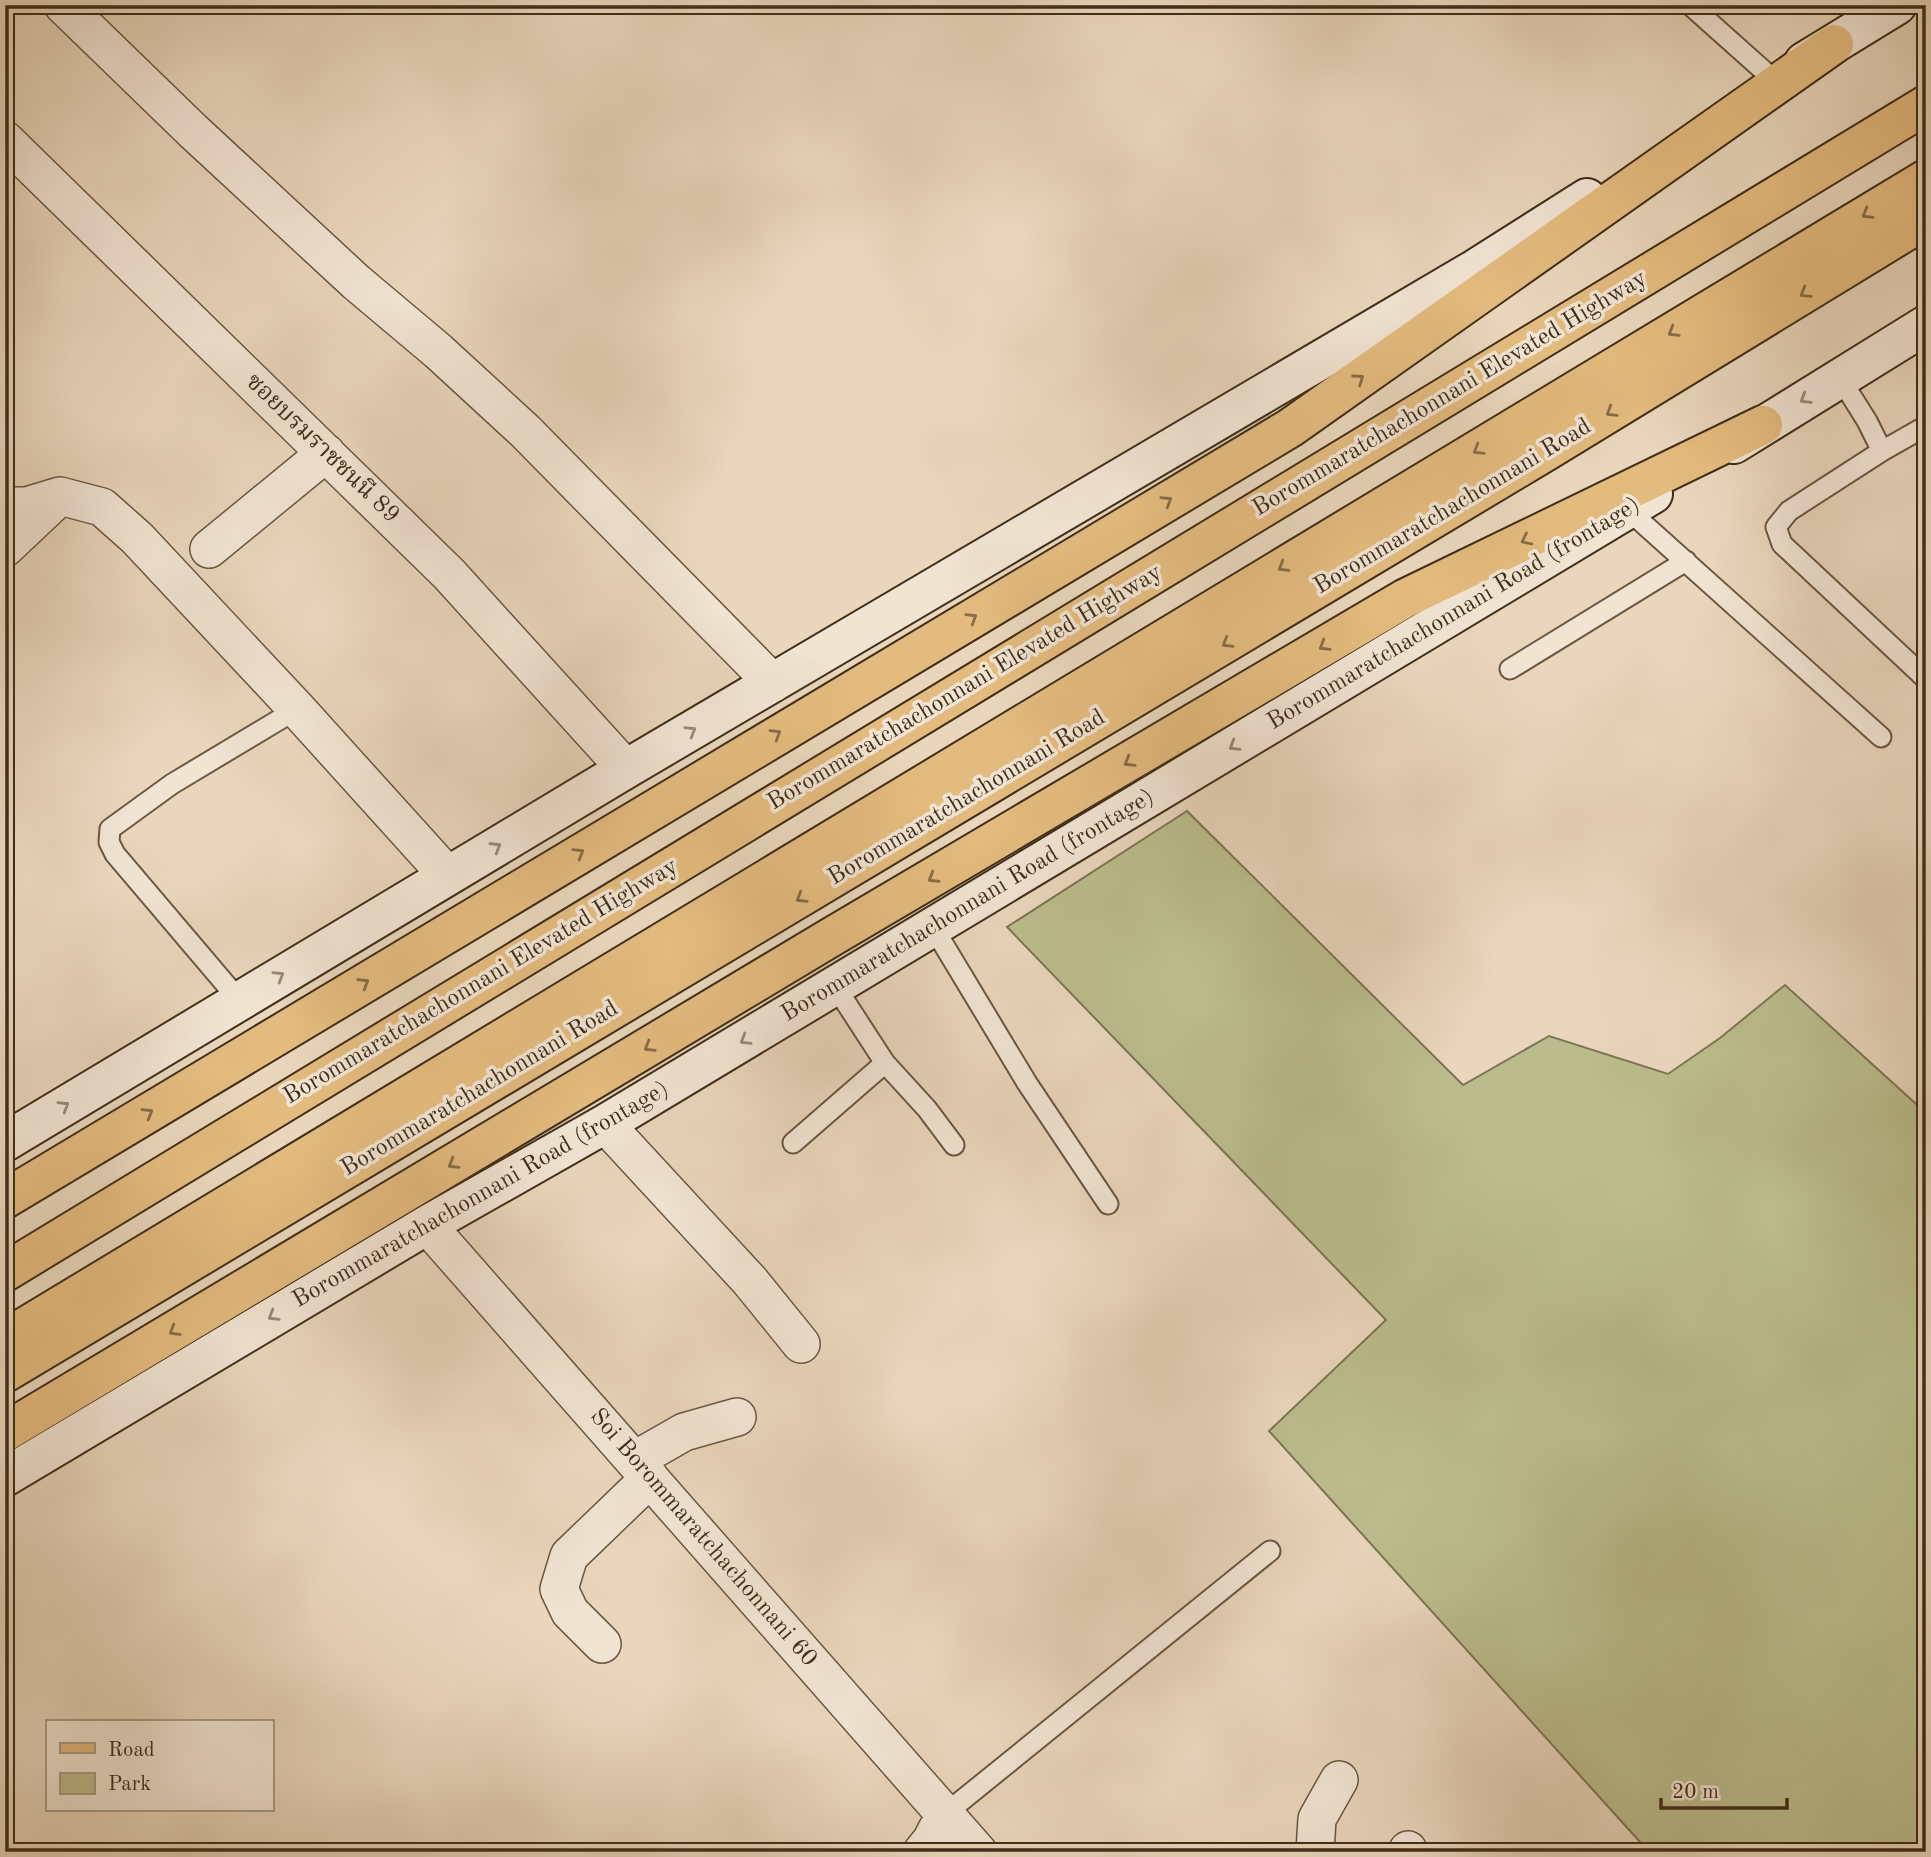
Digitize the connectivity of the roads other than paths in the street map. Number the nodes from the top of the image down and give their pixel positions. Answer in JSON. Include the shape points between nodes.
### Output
{"nodes":[{"id":1,"x":63,"y":5,"type":"edge"},
{"id":2,"x":1690,"y":5,"type":"edge"},
{"id":3,"x":1897,"y":5,"type":"edge"},
{"id":4,"x":1834,"y":44,"type":"junction"},
{"id":5,"x":1774,"y":80,"type":"junction"},
{"id":6,"x":1926,"y":81,"type":"edge"},
{"id":7,"x":1926,"y":105,"type":"edge"},
{"id":8,"x":5,"y":140,"type":"edge"},
{"id":9,"x":1926,"y":179,"type":"edge"},
{"id":10,"x":1926,"y":219,"type":"edge"},
{"id":11,"x":1926,"y":325,"type":"edge"},
{"id":12,"x":1840,"y":378,"type":"junction"},
{"id":13,"x":1763,"y":425,"type":"junction"},
{"id":14,"x":1926,"y":426,"type":"edge"},
{"id":15,"x":1882,"y":451,"type":"junction"},
{"id":16,"x":326,"y":453,"type":"junction"},
{"id":17,"x":60,"y":496,"type":"junction"},
{"id":18,"x":5,"y":506,"type":"edge"},
{"id":19,"x":1628,"y":510,"type":"junction"},
{"id":20,"x":5,"y":548,"type":"edge"},
{"id":21,"x":209,"y":549,"type":"dead end"},
{"id":22,"x":1686,"y":561,"type":"junction"},
{"id":23,"x":1510,"y":669,"type":"dead end"},
{"id":24,"x":1924,"y":677,"type":"dead end"},
{"id":25,"x":773,"y":682,"type":"junction"},
{"id":26,"x":297,"y":709,"type":"junction"},
{"id":27,"x":1881,"y":737,"type":"dead end"},
{"id":28,"x":626,"y":769,"type":"junction"},
{"id":29,"x":448,"y":876,"type":"junction"},
{"id":30,"x":933,"y":927,"type":"junction"},
{"id":31,"x":835,"y":986,"type":"junction"},
{"id":32,"x":239,"y":1000,"type":"junction"},
{"id":33,"x":885,"y":1063,"type":"junction"},
{"id":34,"x":605,"y":1125,"type":"junction"},
{"id":35,"x":5,"y":1142,"type":"edge"},
{"id":36,"x":793,"y":1143,"type":"dead end"},
{"id":37,"x":954,"y":1145,"type":"dead end"},
{"id":38,"x":5,"y":1199,"type":"edge"},
{"id":39,"x":1108,"y":1204,"type":"dead end"},
{"id":40,"x":426,"y":1225,"type":"junction"},
{"id":41,"x":5,"y":1245,"type":"edge"},
{"id":42,"x":5,"y":1272,"type":"edge"},
{"id":43,"x":5,"y":1339,"type":"edge"},
{"id":44,"x":802,"y":1344,"type":"dead end"},
{"id":45,"x":5,"y":1373,"type":"edge"},
{"id":46,"x":737,"y":1417,"type":"dead end"},
{"id":47,"x":5,"y":1432,"type":"edge"},
{"id":48,"x":642,"y":1469,"type":"junction"},
{"id":49,"x":5,"y":1477,"type":"edge"},
{"id":50,"x":1270,"y":1551,"type":"dead end"},
{"id":51,"x":602,"y":1644,"type":"dead end"},
{"id":52,"x":1339,"y":1780,"type":"dead end"},
{"id":53,"x":945,"y":1814,"type":"junction"},
{"id":54,"x":922,"y":1852,"type":"edge"},
{"id":55,"x":978,"y":1852,"type":"edge"},
{"id":56,"x":1315,"y":1852,"type":"edge"}],
"edges":[{"from":1,"to":25,"type":"street","via":[[356,282],[525,431]]},
{"from":2,"to":5,"type":"lane"},
{"from":3,"to":4,"type":"main road"},
{"from":4,"to":5,"type":"main road"},
{"from":38,"to":4,"type":"main road","one_way":true,"via":[[1290,428]]},
{"from":5,"to":25,"type":"main road","via":[[1463,276]]},
{"from":6,"to":41,"type":"main road"},
{"from":7,"to":42,"type":"main road","name":"Borommaratchachonnani Elevated Highway"},
{"from":8,"to":16,"type":"street","name":"ซอยบรมราชชนนี 89"},
{"from":9,"to":43,"type":"main road","one_way":true},
{"from":10,"to":45,"type":"main road","name":"Borommaratchachonnani Road","one_way":true,"via":[[1545,453]]},
{"from":11,"to":12,"type":"main road","name":"Borommaratchachonnani Road (frontage)"},
{"from":12,"to":13,"type":"main road","name":"Borommaratchachonnani Road (frontage)","one_way":true},
{"from":12,"to":15,"type":"lane"},
{"from":13,"to":19,"type":"main road","name":"Borommaratchachonnani Road (frontage)"},
{"from":13,"to":47,"type":"main road","one_way":true,"via":[[1404,599]]},
{"from":14,"to":15,"type":"lane"},
{"from":15,"to":24,"type":"lane","via":[[1789,511],[1776,527],[1782,544]]},
{"from":16,"to":21,"type":"street"},
{"from":16,"to":28,"type":"street","name":"ซอยบรมราชชนนี 89","via":[[449,574]]},
{"from":17,"to":18,"type":"street","via":[[27,506]]},
{"from":17,"to":20,"type":"street"},
{"from":17,"to":26,"type":"street","via":[[102,507]]},
{"from":19,"to":22,"type":"lane"},
{"from":19,"to":30,"type":"main road","name":"Borommaratchachonnani Road (frontage)","one_way":true},
{"from":22,"to":23,"type":"lane"},
{"from":22,"to":27,"type":"lane"},
{"from":28,"to":25,"type":"main road","one_way":true},
{"from":26,"to":29,"type":"street"},
{"from":26,"to":32,"type":"lane","via":[[172,784],[110,829],[109,842],[115,854]]},
{"from":29,"to":28,"type":"main road","one_way":true},
{"from":32,"to":29,"type":"main road","one_way":true},
{"from":30,"to":31,"type":"main road","name":"Borommaratchachonnani Road (frontage)"},
{"from":30,"to":39,"type":"lane","via":[[1027,1083]]},
{"from":31,"to":33,"type":"lane"},
{"from":31,"to":34,"type":"main road","name":"Borommaratchachonnani Road (frontage)","one_way":true},
{"from":35,"to":32,"type":"main road","one_way":true},
{"from":33,"to":36,"type":"lane"},
{"from":33,"to":37,"type":"lane"},
{"from":34,"to":40,"type":"main road","name":"Borommaratchachonnani Road (frontage)"},
{"from":34,"to":44,"type":"street"},
{"from":40,"to":48,"type":"street","name":"Soi Borommaratchachonnani 60"},
{"from":40,"to":49,"type":"main road","name":"Borommaratchachonnani Road (frontage)","one_way":true},
{"from":46,"to":48,"type":"street","via":[[684,1432]]},
{"from":48,"to":51,"type":"street","via":[[569,1556],[559,1589],[570,1612]]},
{"from":48,"to":53,"type":"street","name":"Soi Borommaratchachonnani 60"},
{"from":50,"to":53,"type":"lane"},
{"from":52,"to":56,"type":"street","via":[[1317,1819]]},
{"from":53,"to":54,"type":"street"},
{"from":53,"to":55,"type":"street","name":"Soi Borommaratchachonnani 60"}]}
